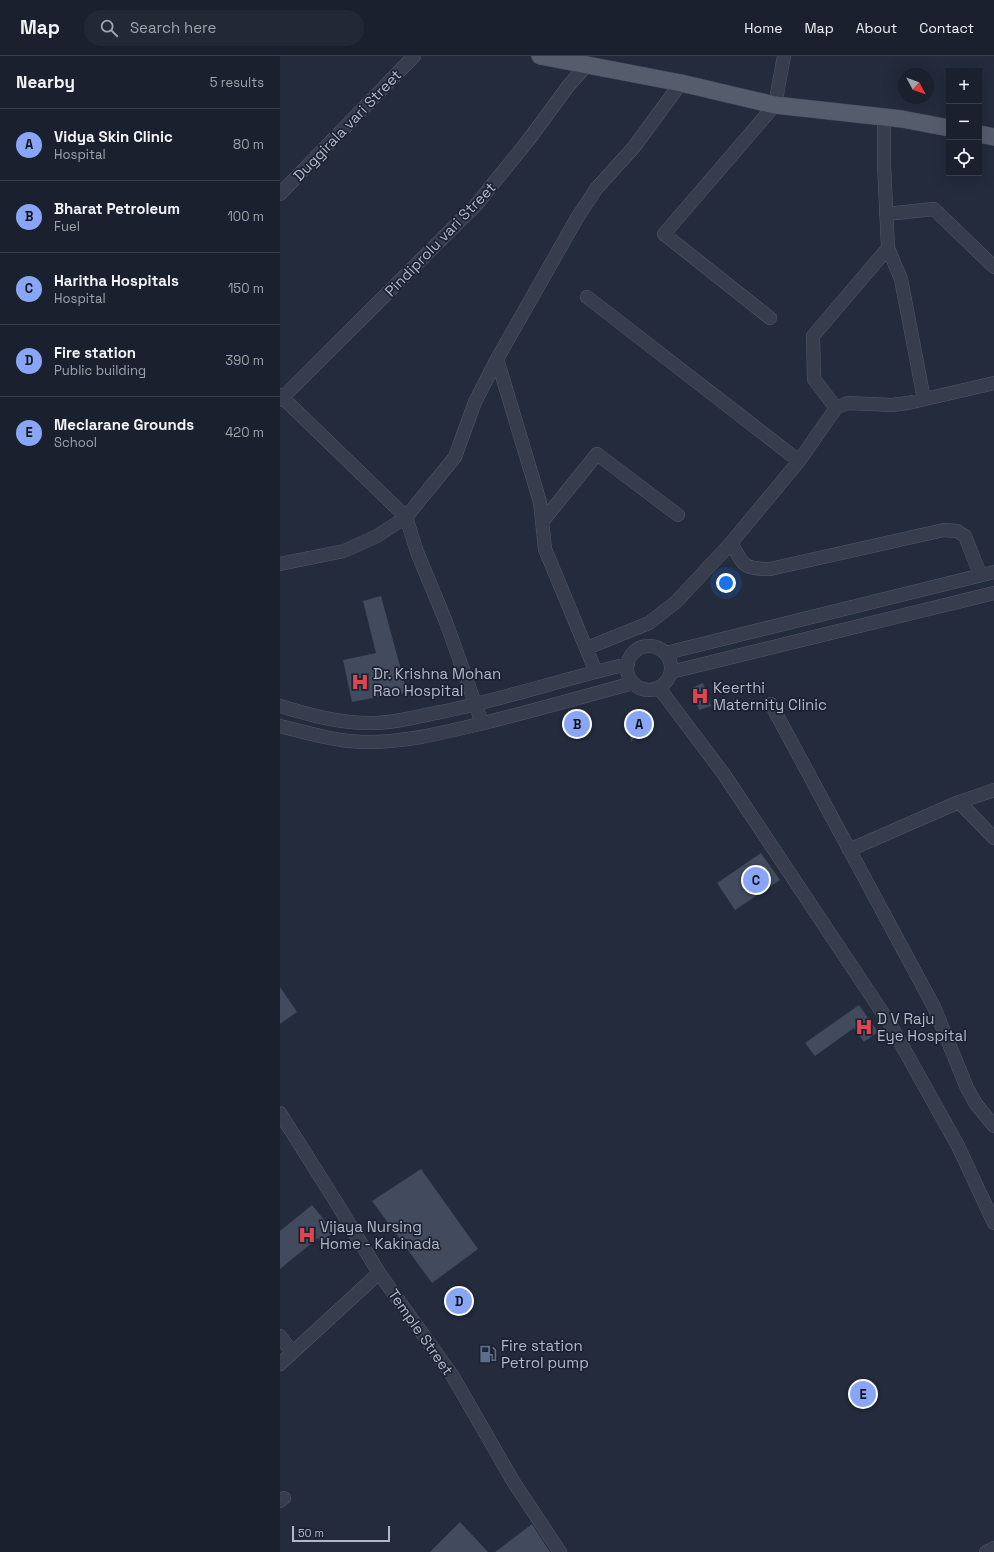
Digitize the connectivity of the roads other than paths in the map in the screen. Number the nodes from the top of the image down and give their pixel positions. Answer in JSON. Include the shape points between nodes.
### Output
{"nodes":[{"id":1,"x":414,"y":56,"type":"edge"},
{"id":2,"x":540,"y":56,"type":"edge"},
{"id":3,"x":784,"y":56,"type":"edge"},
{"id":4,"x":586,"y":66,"type":"junction"},
{"id":5,"x":681,"y":83,"type":"junction"},
{"id":6,"x":775,"y":104,"type":"junction"},
{"id":7,"x":884,"y":117,"type":"junction"},
{"id":8,"x":946,"y":127,"type":"edge"},
{"id":9,"x":982,"y":135,"type":"edge"},
{"id":10,"x":994,"y":137,"type":"edge"},
{"id":11,"x":280,"y":194,"type":"edge"},
{"id":12,"x":886,"y":214,"type":"junction"},
{"id":13,"x":888,"y":248,"type":"junction"},
{"id":14,"x":994,"y":267,"type":"edge"},
{"id":15,"x":587,"y":297,"type":"dead end"},
{"id":16,"x":770,"y":318,"type":"dead end"},
{"id":17,"x":497,"y":359,"type":"junction"},
{"id":18,"x":994,"y":383,"type":"edge"},
{"id":19,"x":281,"y":398,"type":"edge"},
{"id":20,"x":924,"y":399,"type":"junction"},
{"id":21,"x":836,"y":408,"type":"junction"},
{"id":22,"x":799,"y":461,"type":"junction"},
{"id":23,"x":678,"y":515,"type":"dead end"},
{"id":24,"x":406,"y":517,"type":"junction"},
{"id":25,"x":542,"y":522,"type":"junction"},
{"id":26,"x":731,"y":543,"type":"junction"},
{"id":27,"x":280,"y":564,"type":"edge"},
{"id":28,"x":994,"y":572,"type":"edge"},
{"id":29,"x":980,"y":574,"type":"junction"},
{"id":30,"x":994,"y":593,"type":"edge"},
{"id":31,"x":587,"y":648,"type":"junction"},
{"id":32,"x":666,"y":653,"type":"junction"},
{"id":33,"x":628,"y":664,"type":"junction"},
{"id":34,"x":596,"y":672,"type":"junction"},
{"id":35,"x":671,"y":672,"type":"junction"},
{"id":36,"x":633,"y":683,"type":"junction"},
{"id":37,"x":659,"y":688,"type":"junction"},
{"id":38,"x":770,"y":704,"type":"dead end"},
{"id":39,"x":475,"y":705,"type":"junction"},
{"id":40,"x":280,"y":706,"type":"edge"},
{"id":41,"x":482,"y":723,"type":"junction"},
{"id":42,"x":280,"y":726,"type":"edge"},
{"id":43,"x":994,"y":790,"type":"edge"},
{"id":44,"x":959,"y":802,"type":"junction"},
{"id":45,"x":994,"y":838,"type":"edge"},
{"id":46,"x":849,"y":850,"type":"junction"},
{"id":47,"x":280,"y":1113,"type":"edge"},
{"id":48,"x":994,"y":1126,"type":"edge"},
{"id":49,"x":994,"y":1223,"type":"edge"},
{"id":50,"x":379,"y":1273,"type":"junction"},
{"id":51,"x":280,"y":1336,"type":"edge"},
{"id":52,"x":292,"y":1352,"type":"junction"},
{"id":53,"x":280,"y":1364,"type":"edge"},
{"id":54,"x":994,"y":1548,"type":"edge"},
{"id":55,"x":560,"y":1552,"type":"edge"},
{"id":56,"x":986,"y":1552,"type":"edge"}],
"edges":[{"from":1,"to":11,"type":"street","name":"Duggirala vari Street"},
{"from":2,"to":4,"type":"main road"},
{"from":3,"to":6,"type":"street"},
{"from":4,"to":5,"type":"main road"},
{"from":4,"to":19,"type":"street","name":"Pindiprolu vari Street","via":[[476,206]]},
{"from":5,"to":6,"type":"main road"},
{"from":5,"to":17,"type":"street","via":[[634,147],[596,189]]},
{"from":6,"to":7,"type":"main road"},
{"from":6,"to":16,"type":"street","via":[[664,234]]},
{"from":7,"to":8,"type":"main road"},
{"from":7,"to":12,"type":"street"},
{"from":9,"to":10,"type":"main road"},
{"from":12,"to":13,"type":"street"},
{"from":12,"to":14,"type":"street","via":[[934,209]]},
{"from":13,"to":20,"type":"street","via":[[901,279]]},
{"from":13,"to":21,"type":"street","via":[[813,336],[814,379]]},
{"from":15,"to":22,"type":"street"},
{"from":17,"to":24,"type":"street","via":[[474,402],[455,457]]},
{"from":17,"to":25,"type":"street","via":[[540,502]]},
{"from":18,"to":20,"type":"street"},
{"from":19,"to":24,"type":"street"},
{"from":20,"to":21,"type":"street","via":[[892,405],[848,403]]},
{"from":21,"to":22,"type":"street"},
{"from":22,"to":26,"type":"street"},
{"from":23,"to":25,"type":"street","via":[[597,454]]},
{"from":24,"to":27,"type":"street","via":[[376,536],[344,551]]},
{"from":24,"to":39,"type":"street"},
{"from":25,"to":31,"type":"street","via":[[545,549]]},
{"from":26,"to":29,"type":"street","via":[[743,563],[754,569],[770,569],[944,530],[957,531],[965,536]]},
{"from":26,"to":31,"type":"street","via":[[676,602],[649,623]]},
{"from":28,"to":29,"type":"street"},
{"from":29,"to":32,"type":"street"},
{"from":30,"to":35,"type":"street"},
{"from":31,"to":34,"type":"street"},
{"from":32,"to":33,"type":"street","via":[[648,646],[632,655]]},
{"from":32,"to":35,"type":"street","via":[[671,662]]},
{"from":33,"to":34,"type":"street"},
{"from":33,"to":36,"type":"street","via":[[628,674]]},
{"from":34,"to":39,"type":"street"},
{"from":35,"to":37,"type":"street","via":[[667,681]]},
{"from":36,"to":37,"type":"street","via":[[650,690]]},
{"from":36,"to":41,"type":"street"},
{"from":37,"to":49,"type":"street","via":[[723,773],[890,1024],[958,1146]]},
{"from":38,"to":46,"type":"street"},
{"from":39,"to":40,"type":"street","via":[[406,719],[371,723],[337,721]]},
{"from":39,"to":41,"type":"street"},
{"from":41,"to":42,"type":"street","via":[[405,740],[364,742],[338,740]]},
{"from":43,"to":44,"type":"street"},
{"from":44,"to":45,"type":"street"},
{"from":44,"to":46,"type":"street"},
{"from":46,"to":48,"type":"street","via":[[934,1007],[967,1088]]},
{"from":47,"to":50,"type":"street","name":"Temple Street"},
{"from":50,"to":52,"type":"street"},
{"from":50,"to":55,"type":"street","name":"Temple Street","via":[[452,1375],[513,1481]]},
{"from":51,"to":52,"type":"street"},
{"from":52,"to":53,"type":"street"},
{"from":54,"to":56,"type":"street"}]}
